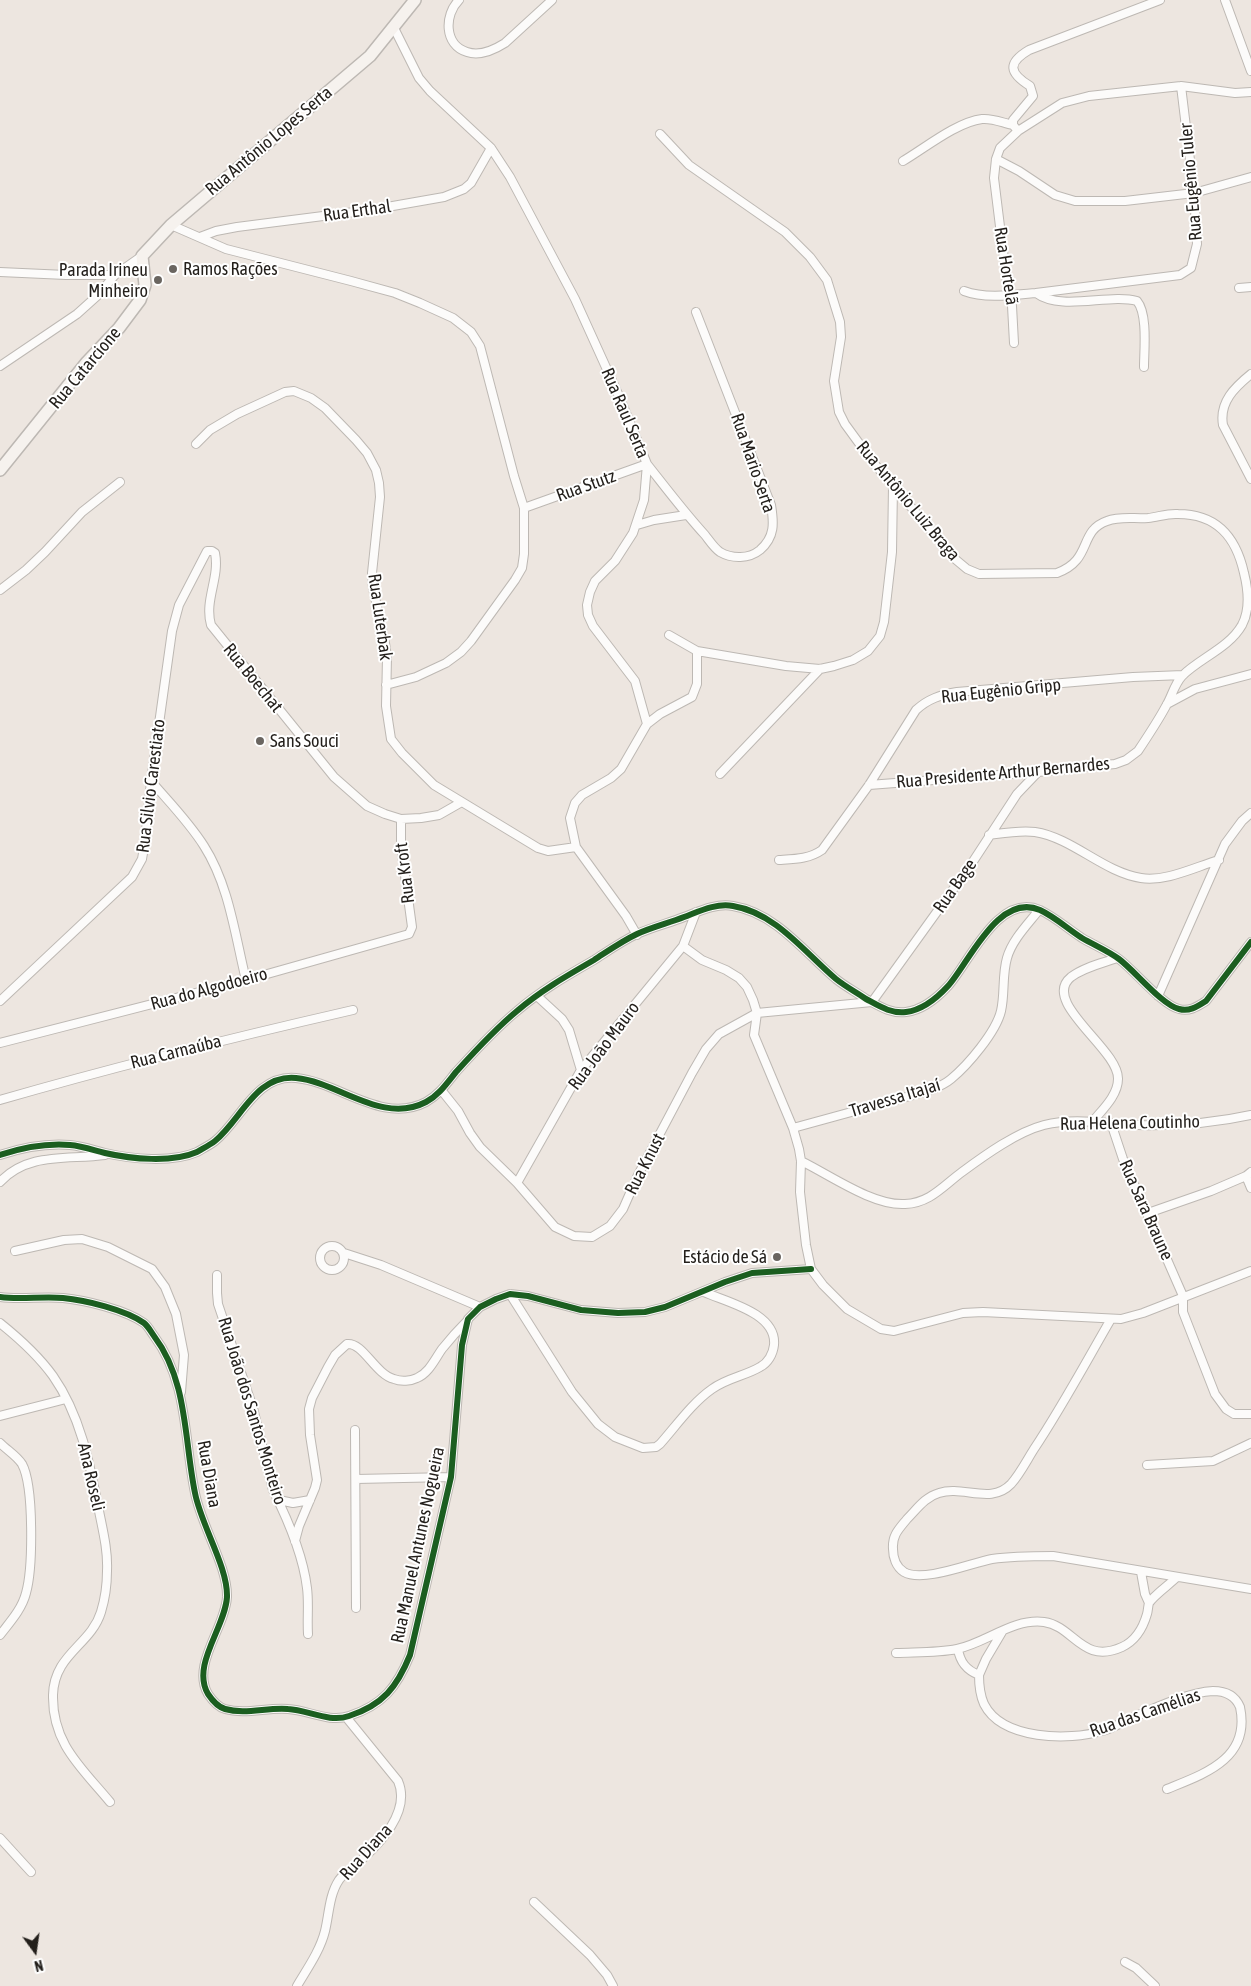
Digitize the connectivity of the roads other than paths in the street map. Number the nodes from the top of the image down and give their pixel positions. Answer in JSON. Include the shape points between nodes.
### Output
{"nodes":[{"id":1,"x":415,"y":0,"type":"edge"},
{"id":2,"x":459,"y":0,"type":"edge"},
{"id":3,"x":552,"y":0,"type":"edge"},
{"id":4,"x":1160,"y":0,"type":"edge"},
{"id":5,"x":1224,"y":0,"type":"edge"},
{"id":6,"x":394,"y":28,"type":"junction"},
{"id":7,"x":1251,"y":71,"type":"edge"},
{"id":8,"x":1181,"y":86,"type":"junction"},
{"id":9,"x":1251,"y":92,"type":"edge"},
{"id":10,"x":1015,"y":128,"type":"junction"},
{"id":11,"x":660,"y":134,"type":"dead end"},
{"id":12,"x":491,"y":148,"type":"junction"},
{"id":13,"x":996,"y":159,"type":"junction"},
{"id":14,"x":902,"y":161,"type":"dead end"},
{"id":15,"x":1251,"y":177,"type":"edge"},
{"id":16,"x":1194,"y":194,"type":"junction"},
{"id":17,"x":171,"y":225,"type":"junction"},
{"id":18,"x":200,"y":237,"type":"junction"},
{"id":19,"x":142,"y":256,"type":"junction"},
{"id":20,"x":0,"y":272,"type":"edge"},
{"id":21,"x":115,"y":275,"type":"junction"},
{"id":22,"x":1251,"y":287,"type":"edge"},
{"id":23,"x":1240,"y":288,"type":"dead end"},
{"id":24,"x":964,"y":291,"type":"dead end"},
{"id":25,"x":1036,"y":293,"type":"junction"},
{"id":26,"x":1009,"y":295,"type":"junction"},
{"id":27,"x":696,"y":312,"type":"dead end"},
{"id":28,"x":1014,"y":342,"type":"dead end"},
{"id":29,"x":0,"y":366,"type":"edge"},
{"id":30,"x":1144,"y":367,"type":"dead end"},
{"id":31,"x":1251,"y":374,"type":"edge"},
{"id":32,"x":196,"y":444,"type":"dead end"},
{"id":33,"x":648,"y":464,"type":"junction"},
{"id":34,"x":0,"y":470,"type":"edge"},
{"id":35,"x":1251,"y":479,"type":"edge"},
{"id":36,"x":120,"y":482,"type":"dead end"},
{"id":37,"x":893,"y":486,"type":"junction"},
{"id":38,"x":524,"y":508,"type":"junction"},
{"id":39,"x":686,"y":514,"type":"junction"},
{"id":40,"x":637,"y":525,"type":"junction"},
{"id":41,"x":209,"y":551,"type":"joint"},
{"id":42,"x":0,"y":590,"type":"edge"},
{"id":43,"x":669,"y":635,"type":"dead end"},
{"id":44,"x":697,"y":651,"type":"junction"},
{"id":45,"x":820,"y":669,"type":"junction"},
{"id":46,"x":1251,"y":674,"type":"edge"},
{"id":47,"x":1183,"y":675,"type":"junction"},
{"id":48,"x":386,"y":685,"type":"junction"},
{"id":49,"x":1167,"y":704,"type":"junction"},
{"id":50,"x":647,"y":724,"type":"junction"},
{"id":51,"x":1038,"y":772,"type":"junction"},
{"id":52,"x":720,"y":774,"type":"dead end"},
{"id":53,"x":151,"y":781,"type":"junction"},
{"id":54,"x":869,"y":785,"type":"junction"},
{"id":55,"x":460,"y":803,"type":"junction"},
{"id":56,"x":1251,"y":813,"type":"edge"},
{"id":57,"x":401,"y":819,"type":"junction"},
{"id":58,"x":989,"y":835,"type":"junction"},
{"id":59,"x":576,"y":847,"type":"junction"},
{"id":60,"x":1220,"y":856,"type":"junction"},
{"id":61,"x":780,"y":860,"type":"dead end"},
{"id":62,"x":1039,"y":910,"type":"junction"},
{"id":63,"x":696,"y":912,"type":"junction"},
{"id":64,"x":412,"y":927,"type":"joint"},
{"id":65,"x":637,"y":935,"type":"junction"},
{"id":66,"x":1251,"y":942,"type":"edge"},
{"id":67,"x":683,"y":946,"type":"junction"},
{"id":68,"x":1117,"y":958,"type":"junction"},
{"id":69,"x":246,"y":980,"type":"junction"},
{"id":70,"x":537,"y":996,"type":"junction"},
{"id":71,"x":1158,"y":996,"type":"junction"},
{"id":72,"x":0,"y":1002,"type":"edge"},
{"id":73,"x":872,"y":1002,"type":"junction"},
{"id":74,"x":353,"y":1010,"type":"dead end"},
{"id":75,"x":757,"y":1013,"type":"junction"},
{"id":76,"x":0,"y":1043,"type":"edge"},
{"id":77,"x":581,"y":1070,"type":"junction"},
{"id":78,"x":442,"y":1091,"type":"junction"},
{"id":79,"x":0,"y":1100,"type":"edge"},
{"id":80,"x":1251,"y":1115,"type":"edge"},
{"id":81,"x":1093,"y":1120,"type":"junction"},
{"id":82,"x":1111,"y":1124,"type":"junction"},
{"id":83,"x":793,"y":1128,"type":"junction"},
{"id":84,"x":109,"y":1154,"type":"junction"},
{"id":85,"x":0,"y":1155,"type":"edge"},
{"id":86,"x":801,"y":1161,"type":"junction"},
{"id":87,"x":1249,"y":1174,"type":"edge"},
{"id":88,"x":0,"y":1182,"type":"edge"},
{"id":89,"x":517,"y":1183,"type":"junction"},
{"id":90,"x":1251,"y":1188,"type":"edge"},
{"id":91,"x":1148,"y":1213,"type":"junction"},
{"id":92,"x":15,"y":1251,"type":"dead end"},
{"id":93,"x":344,"y":1253,"type":"dead end"},
{"id":94,"x":811,"y":1269,"type":"junction"},
{"id":95,"x":1251,"y":1271,"type":"edge"},
{"id":96,"x":218,"y":1275,"type":"dead end"},
{"id":97,"x":704,"y":1292,"type":"junction"},
{"id":98,"x":510,"y":1294,"type":"junction"},
{"id":99,"x":1183,"y":1296,"type":"junction"},
{"id":100,"x":0,"y":1297,"type":"edge"},
{"id":101,"x":480,"y":1307,"type":"junction"},
{"id":102,"x":1111,"y":1318,"type":"junction"},
{"id":103,"x":468,"y":1319,"type":"junction"},
{"id":104,"x":0,"y":1323,"type":"edge"},
{"id":105,"x":181,"y":1394,"type":"junction"},
{"id":106,"x":66,"y":1399,"type":"junction"},
{"id":107,"x":1251,"y":1414,"type":"edge"},
{"id":108,"x":0,"y":1416,"type":"edge"},
{"id":109,"x":355,"y":1430,"type":"dead end"},
{"id":110,"x":0,"y":1443,"type":"edge"},
{"id":111,"x":1251,"y":1444,"type":"edge"},
{"id":112,"x":1148,"y":1465,"type":"dead end"},
{"id":113,"x":451,"y":1476,"type":"junction"},
{"id":114,"x":356,"y":1479,"type":"junction"},
{"id":115,"x":311,"y":1497,"type":"junction"},
{"id":116,"x":279,"y":1500,"type":"junction"},
{"id":117,"x":295,"y":1541,"type":"junction"},
{"id":118,"x":1142,"y":1572,"type":"junction"},
{"id":119,"x":1178,"y":1578,"type":"junction"},
{"id":120,"x":1251,"y":1589,"type":"edge"},
{"id":121,"x":1149,"y":1603,"type":"junction"},
{"id":122,"x":356,"y":1608,"type":"dead end"},
{"id":123,"x":1002,"y":1632,"type":"junction"},
{"id":124,"x":308,"y":1634,"type":"dead end"},
{"id":125,"x":0,"y":1635,"type":"edge"},
{"id":126,"x":958,"y":1649,"type":"junction"},
{"id":127,"x":896,"y":1653,"type":"dead end"},
{"id":128,"x":979,"y":1675,"type":"junction"},
{"id":129,"x":288,"y":1709,"type":"joint"},
{"id":130,"x":346,"y":1717,"type":"junction"},
{"id":131,"x":1167,"y":1789,"type":"dead end"},
{"id":132,"x":110,"y":1802,"type":"dead end"},
{"id":133,"x":0,"y":1838,"type":"edge"},
{"id":134,"x":31,"y":1872,"type":"dead end"},
{"id":135,"x":534,"y":1902,"type":"dead end"},
{"id":136,"x":1126,"y":1962,"type":"dead end"},
{"id":137,"x":297,"y":1986,"type":"edge"},
{"id":138,"x":613,"y":1986,"type":"edge"},
{"id":139,"x":1155,"y":1986,"type":"edge"}],
"edges":[{"from":1,"to":6,"type":"street","name":"Rua Antônio Lopes Serta"},
{"from":2,"to":3,"type":"street","via":[[448,26],[455,46],[468,53],[487,52],[504,43]]},
{"from":4,"to":10,"type":"street","via":[[1020,55],[1013,65],[1014,72],[1018,79],[1030,86],[1033,96],[1014,118]]},
{"from":5,"to":7,"type":"street"},
{"from":6,"to":12,"type":"street","name":"Rua Raul Serta","via":[[419,78]]},
{"from":6,"to":17,"type":"street","name":"Rua Antônio Lopes Serta","via":[[370,56]]},
{"from":8,"to":9,"type":"street"},
{"from":8,"to":10,"type":"street","via":[[1076,98]]},
{"from":8,"to":16,"type":"street","name":"Rua Eugênio Tuler"},
{"from":10,"to":13,"type":"street"},
{"from":10,"to":14,"type":"street","via":[[982,119],[954,130]]},
{"from":11,"to":37,"type":"street","name":"Rua Antônio Luiz Braga","via":[[689,165],[785,232],[827,280],[840,322],[841,337],[834,381],[839,412],[853,436]]},
{"from":12,"to":18,"type":"street","name":"Rua Erthal","via":[[471,183],[444,197],[237,227]]},
{"from":12,"to":33,"type":"street","name":"Rua Raul Serta","via":[[510,177],[575,299]]},
{"from":13,"to":16,"type":"street","via":[[1055,195],[1075,201],[1125,201]]},
{"from":13,"to":26,"type":"street","name":"Rua Hortelã","via":[[995,189]]},
{"from":15,"to":16,"type":"street"},
{"from":16,"to":25,"type":"street","name":"Rua Eugênio Tuler","via":[[1197,250],[1194,263],[1187,272]]},
{"from":17,"to":18,"type":"street"},
{"from":17,"to":19,"type":"street","name":"Rua Antônio Lopes Serta"},
{"from":18,"to":38,"type":"street","via":[[226,249],[395,294],[453,318],[471,332],[480,346]]},
{"from":19,"to":21,"type":"street","name":"Rua Antônio Lopes Serta"},
{"from":19,"to":34,"type":"street","name":"Rua Catarcione","via":[[145,285],[140,300]]},
{"from":20,"to":21,"type":"street"},
{"from":21,"to":29,"type":"street","name":"Rua Antônio Lopes Serta","via":[[77,314]]},
{"from":22,"to":23,"type":"street"},
{"from":24,"to":26,"type":"street","name":"Rua Eugênio Tuler"},
{"from":25,"to":26,"type":"street","name":"Rua Eugênio Tuler"},
{"from":25,"to":30,"type":"street","name":"Rua Eugênio Tuler","via":[[1059,300],[1137,301],[1142,315]]},
{"from":26,"to":28,"type":"street","name":"Rua Hortelã"},
{"from":27,"to":39,"type":"street","name":"Rua Mario Serta","via":[[761,476],[771,505],[773,532],[769,541],[755,554],[731,556],[719,551]]},
{"from":31,"to":35,"type":"street","via":[[1230,395],[1222,418]]},
{"from":32,"to":48,"type":"street","name":"Rua Luterbak","via":[[222,422],[285,392],[294,391],[312,398],[325,408],[367,453],[379,483],[372,573],[387,657]]},
{"from":33,"to":38,"type":"street","name":"Rua Stutz"},
{"from":33,"to":39,"type":"street","name":"Rua Mario Serta"},
{"from":33,"to":40,"type":"street","name":"Rua Raul Serta"},
{"from":36,"to":42,"type":"street","via":[[82,512],[32,564]]},
{"from":37,"to":45,"type":"street","via":[[892,552],[880,636],[868,651],[852,660]]},
{"from":37,"to":47,"type":"street","name":"Rua Antônio Luiz Braga","via":[[955,559],[979,574],[1058,573],[1068,569],[1081,556],[1096,526],[1108,520],[1176,514],[1194,515],[1213,523],[1230,536],[1240,556],[1247,585],[1247,610],[1236,633]]},
{"from":38,"to":48,"type":"street","via":[[522,568],[471,641],[446,663],[416,677]]},
{"from":39,"to":40,"type":"street"},
{"from":40,"to":50,"type":"street","name":"Rua Raul Serta","via":[[626,546],[596,581],[587,604],[593,626],[635,681]]},
{"from":41,"to":53,"type":"street","name":"Rua Silvio Carestiato","via":[[179,605],[172,631]]},
{"from":41,"to":57,"type":"street","name":"Rua Boechat","via":[[216,554],[217,561],[208,605],[215,632],[334,777],[368,806]]},
{"from":43,"to":44,"type":"street"},
{"from":44,"to":45,"type":"street"},
{"from":44,"to":50,"type":"street","via":[[697,684],[692,697]]},
{"from":45,"to":52,"type":"street"},
{"from":46,"to":49,"type":"street","via":[[1195,689]]},
{"from":47,"to":49,"type":"street","name":"Rua Antônio Luiz Braga","via":[[1175,684]]},
{"from":47,"to":54,"type":"street","name":"Rua Eugênio Gripp","via":[[939,695],[916,710]]},
{"from":48,"to":55,"type":"street","name":"Rua Luterbak","via":[[389,729],[395,745],[434,785]]},
{"from":49,"to":51,"type":"street","name":"Rua Presidente Arthur Bernardes","via":[[1138,751],[1126,760]]},
{"from":50,"to":59,"type":"street","via":[[622,768],[575,803],[571,810],[571,826]]},
{"from":51,"to":54,"type":"street","name":"Rua Presidente Arthur Bernardes"},
{"from":51,"to":58,"type":"street","name":"Rua Bage","via":[[1017,794]]},
{"from":53,"to":69,"type":"street","via":[[190,824],[215,867],[228,904]]},
{"from":53,"to":72,"type":"street","name":"Rua Silvio Carestiato","via":[[142,859],[132,877]]},
{"from":54,"to":61,"type":"street","name":"Rua Eugênio Gripp","via":[[822,850],[814,856]]},
{"from":55,"to":57,"type":"street","via":[[438,815]]},
{"from":55,"to":59,"type":"street","name":"Rua Luterbak","via":[[538,848],[548,851]]},
{"from":56,"to":60,"type":"street","via":[[1230,836]]},
{"from":57,"to":64,"type":"street","name":"Rua Kroft","via":[[401,846]]},
{"from":58,"to":60,"type":"street","via":[[1044,834],[1141,878],[1173,875]]},
{"from":58,"to":73,"type":"street","name":"Rua Bage"},
{"from":59,"to":65,"type":"street"},
{"from":60,"to":71,"type":"street"},
{"from":62,"to":68,"type":"street"},
{"from":62,"to":73,"type":"street","via":[[1020,908],[1001,917],[982,936],[946,989],[931,1002],[901,1013],[888,1011]]},
{"from":62,"to":83,"type":"street","name":"Travessa Itajaí","via":[[1007,958],[997,1024],[952,1079],[928,1091]]},
{"from":63,"to":65,"type":"street"},
{"from":63,"to":67,"type":"street","name":"Rua João Mauro"},
{"from":63,"to":73,"type":"street","via":[[716,906],[732,906],[756,913],[776,926],[840,983]]},
{"from":64,"to":69,"type":"street","name":"Rua do Algodoeiro","via":[[406,936]]},
{"from":65,"to":70,"type":"street"},
{"from":66,"to":71,"type":"street","via":[[1206,1001],[1196,1007],[1180,1010]]},
{"from":67,"to":75,"type":"street","via":[[702,960],[739,978],[747,987]]},
{"from":67,"to":77,"type":"street","name":"Rua João Mauro"},
{"from":68,"to":71,"type":"street"},
{"from":68,"to":81,"type":"street","via":[[1082,970],[1064,985],[1067,1005],[1116,1067],[1116,1090]]},
{"from":69,"to":76,"type":"street","name":"Rua do Algodoeiro"},
{"from":70,"to":77,"type":"street","via":[[569,1030]]},
{"from":70,"to":78,"type":"street","via":[[481,1047]]},
{"from":73,"to":75,"type":"street","name":"Rua Knust"},
{"from":74,"to":79,"type":"street","name":"Rua Carnaúba","via":[[218,1041]]},
{"from":75,"to":83,"type":"street","via":[[754,1035]]},
{"from":75,"to":89,"type":"street","name":"Rua Knust","via":[[719,1034],[710,1044],[638,1175],[623,1209],[603,1232],[592,1237],[574,1236],[555,1227]]},
{"from":77,"to":89,"type":"street","name":"Rua João Mauro"},
{"from":78,"to":84,"type":"street","via":[[425,1102],[396,1109],[369,1103],[309,1080],[281,1078],[253,1096],[215,1141],[197,1152],[169,1158]]},
{"from":78,"to":89,"type":"street","name":"Rua Knust","via":[[480,1146]]},
{"from":80,"to":82,"type":"street","name":"Rua Helena Coutinho","via":[[1172,1125]]},
{"from":81,"to":82,"type":"street","name":"Rua Helena Coutinho"},
{"from":81,"to":86,"type":"street","name":"Rua Helena Coutinho","via":[[1044,1125],[1021,1134],[962,1172],[930,1198],[915,1203],[890,1204],[869,1197]]},
{"from":82,"to":91,"type":"street","name":"Rua Sara Braune"},
{"from":83,"to":86,"type":"street"},
{"from":84,"to":85,"type":"street","via":[[74,1145],[41,1144]]},
{"from":84,"to":88,"type":"street","via":[[29,1163],[16,1168]]},
{"from":86,"to":94,"type":"street","via":[[802,1212]]},
{"from":87,"to":90,"type":"street"},
{"from":87,"to":91,"type":"street"},
{"from":91,"to":99,"type":"street","name":"Rua Sara Braune"},
{"from":92,"to":105,"type":"street","via":[[82,1239],[117,1251],[152,1269],[165,1287],[176,1314],[184,1355]]},
{"from":93,"to":101,"type":"street"},
{"from":94,"to":97,"type":"street","via":[[752,1273]]},
{"from":94,"to":102,"type":"street","via":[[847,1309],[881,1329],[894,1331],[963,1313],[983,1312]]},
{"from":95,"to":99,"type":"street"},
{"from":96,"to":116,"type":"street","name":"Rua João dos Santos Monteiro","via":[[218,1304],[253,1408],[273,1490]]},
{"from":97,"to":98,"type":"street","via":[[645,1312],[618,1313],[581,1310]]},
{"from":97,"to":98,"type":"street","via":[[760,1316],[774,1336],[773,1352],[768,1362],[760,1367],[727,1379],[710,1390],[660,1444],[649,1449],[615,1437],[598,1424],[572,1392]]},
{"from":98,"to":101,"type":"street"},
{"from":99,"to":102,"type":"street","via":[[1131,1317]]},
{"from":99,"to":107,"type":"street","name":"Rua Sara Braune","via":[[1183,1312],[1215,1394],[1234,1414]]},
{"from":100,"to":105,"type":"street","name":"Rua Diana","via":[[64,1298],[106,1307],[145,1324],[159,1342]]},
{"from":101,"to":103,"type":"street"},
{"from":102,"to":118,"type":"street","via":[[1044,1435],[1012,1483],[994,1494],[940,1492],[930,1497],[898,1530],[893,1539],[894,1558],[903,1571],[915,1575],[1023,1556],[1053,1556]]},
{"from":103,"to":113,"type":"street","name":"Rua Manuel Antunes Nogueira","via":[[462,1344]]},
{"from":103,"to":115,"type":"street","via":[[417,1378],[395,1380],[385,1375],[354,1344],[343,1347],[335,1356],[309,1409],[316,1480]]},
{"from":104,"to":106,"type":"street","name":"Ana Roseli","via":[[36,1354]]},
{"from":105,"to":129,"type":"street","name":"Rua Diana","via":[[198,1509],[226,1583],[227,1598],[206,1658],[204,1684],[208,1694],[226,1710]]},
{"from":106,"to":108,"type":"street"},
{"from":106,"to":132,"type":"street","name":"Ana Roseli","via":[[87,1454],[108,1570],[100,1614],[57,1675],[53,1695],[55,1717],[59,1733],[78,1767]]},
{"from":109,"to":114,"type":"street"},
{"from":110,"to":125,"type":"street","via":[[23,1466],[30,1518],[26,1594],[16,1615]]},
{"from":111,"to":112,"type":"street","via":[[1213,1461]]},
{"from":113,"to":114,"type":"street"},
{"from":113,"to":130,"type":"street","name":"Rua Manuel Antunes Nogueira","via":[[410,1655],[401,1678],[375,1704]]},
{"from":114,"to":122,"type":"street"},
{"from":115,"to":116,"type":"street","via":[[293,1503]]},
{"from":115,"to":117,"type":"street"},
{"from":116,"to":117,"type":"street","name":"Rua João dos Santos Monteiro"},
{"from":117,"to":124,"type":"street","name":"Rua João dos Santos Monteiro","via":[[308,1589]]},
{"from":118,"to":119,"type":"street"},
{"from":118,"to":121,"type":"street"},
{"from":119,"to":120,"type":"street"},
{"from":119,"to":121,"type":"street"},
{"from":121,"to":123,"type":"street","via":[[1141,1629],[1128,1643],[1114,1650],[1087,1649],[1063,1630],[1043,1622],[1025,1623]]},
{"from":123,"to":126,"type":"street"},
{"from":123,"to":128,"type":"street"},
{"from":126,"to":127,"type":"street"},
{"from":126,"to":128,"type":"street","via":[[967,1669]]},
{"from":128,"to":131,"type":"street","name":"Rua das Camélias","via":[[981,1697],[994,1717],[1007,1726],[1040,1735],[1064,1736],[1103,1731],[1193,1694],[1212,1691],[1233,1696],[1247,1725],[1247,1735],[1239,1752],[1225,1764]]},
{"from":129,"to":130,"type":"street","name":"Rua Manuel Antunes Nogueira"},
{"from":130,"to":137,"type":"street","name":"Rua Diana","via":[[398,1781],[400,1805],[382,1838],[334,1888],[321,1944]]},
{"from":133,"to":134,"type":"street"},
{"from":135,"to":138,"type":"street","via":[[590,1955]]},
{"from":136,"to":139,"type":"street"}]}
